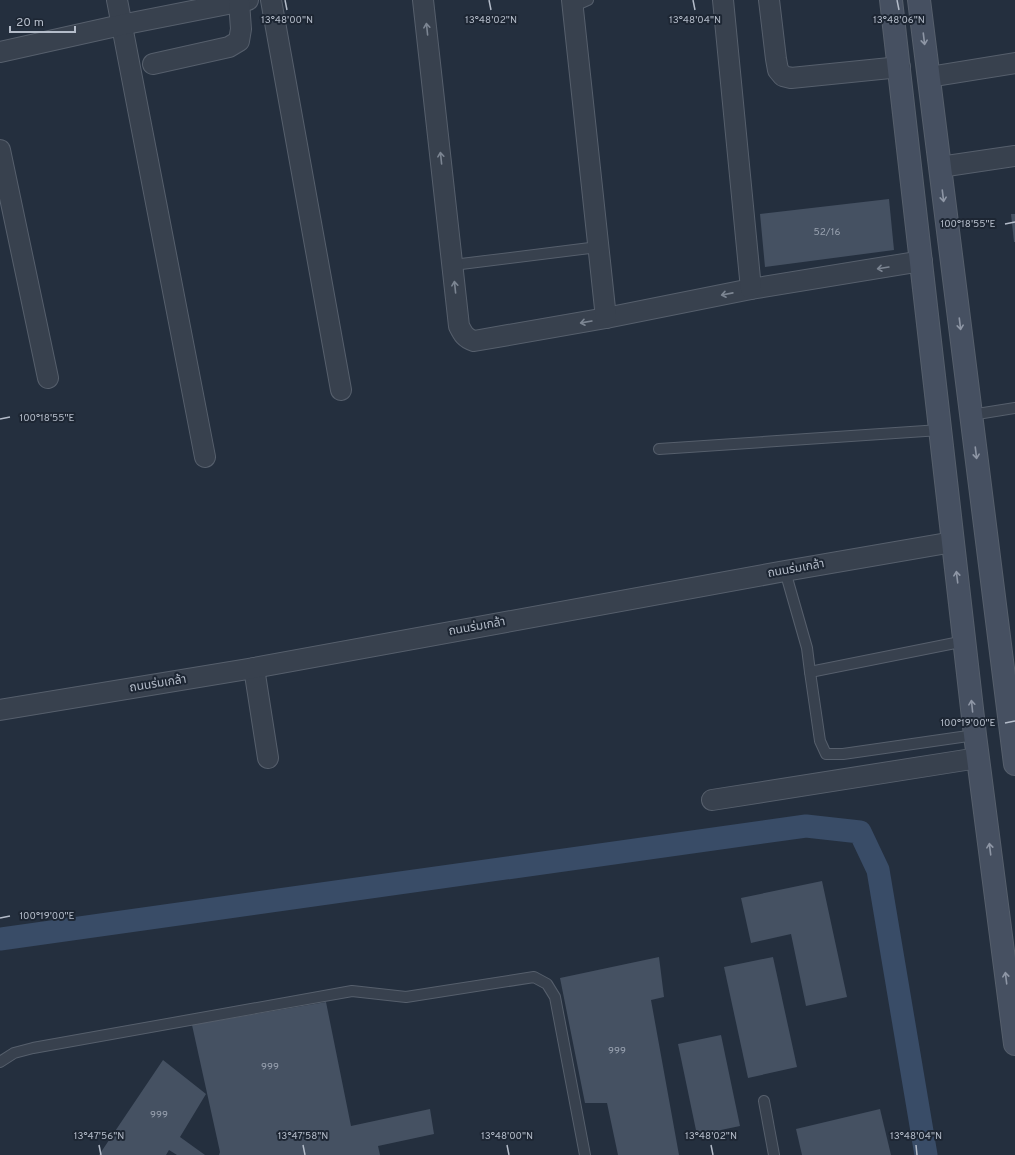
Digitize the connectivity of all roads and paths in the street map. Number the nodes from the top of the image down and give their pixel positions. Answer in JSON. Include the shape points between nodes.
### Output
{"nodes":[{"id":1,"x":116,"y":0,"type":"edge"},
{"id":2,"x":271,"y":0,"type":"edge"},
{"id":3,"x":423,"y":0,"type":"edge"},
{"id":4,"x":723,"y":0,"type":"edge"},
{"id":5,"x":769,"y":0,"type":"edge"},
{"id":6,"x":891,"y":0,"type":"edge"},
{"id":7,"x":919,"y":0,"type":"edge"},
{"id":8,"x":243,"y":1,"type":"edge"},
{"id":9,"x":577,"y":2,"type":"edge"},
{"id":10,"x":121,"y":26,"type":"junction"},
{"id":11,"x":0,"y":52,"type":"edge"},
{"id":12,"x":1015,"y":63,"type":"edge"},
{"id":13,"x":153,"y":64,"type":"dead end"},
{"id":14,"x":900,"y":67,"type":"junction"},
{"id":15,"x":929,"y":77,"type":"junction"},
{"id":16,"x":0,"y":150,"type":"edge"},
{"id":17,"x":1015,"y":156,"type":"edge"},
{"id":18,"x":940,"y":167,"type":"junction"},
{"id":19,"x":598,"y":247,"type":"junction"},
{"id":20,"x":951,"y":258,"type":"junction"},
{"id":21,"x":922,"y":261,"type":"junction"},
{"id":22,"x":453,"y":265,"type":"junction"},
{"id":23,"x":751,"y":289,"type":"junction"},
{"id":24,"x":606,"y":318,"type":"junction"},
{"id":25,"x":48,"y":378,"type":"dead end"},
{"id":26,"x":341,"y":390,"type":"dead end"},
{"id":27,"x":1015,"y":408,"type":"edge"},
{"id":28,"x":971,"y":415,"type":"junction"},
{"id":29,"x":940,"y":430,"type":"junction"},
{"id":30,"x":659,"y":449,"type":"dead end"},
{"id":31,"x":205,"y":457,"type":"dead end"},
{"id":32,"x":953,"y":542,"type":"junction"},
{"id":33,"x":785,"y":571,"type":"junction"},
{"id":34,"x":965,"y":641,"type":"junction"},
{"id":35,"x":254,"y":668,"type":"junction"},
{"id":36,"x":810,"y":672,"type":"junction"},
{"id":37,"x":1010,"y":675,"type":"edge"},
{"id":38,"x":0,"y":710,"type":"edge"},
{"id":39,"x":975,"y":735,"type":"junction"},
{"id":40,"x":268,"y":758,"type":"dead end"},
{"id":41,"x":978,"y":758,"type":"junction"},
{"id":42,"x":1015,"y":764,"type":"edge"},
{"id":43,"x":712,"y":800,"type":"dead end"},
{"id":44,"x":1015,"y":1044,"type":"edge"},
{"id":45,"x":0,"y":1062,"type":"edge"},
{"id":46,"x":764,"y":1101,"type":"dead end"},
{"id":47,"x":584,"y":1155,"type":"edge"},
{"id":48,"x":774,"y":1155,"type":"edge"}],
"edges":[{"from":1,"to":10,"type":"street"},
{"from":2,"to":26,"type":"street"},
{"from":22,"to":3,"type":"street","one_way":true},
{"from":4,"to":23,"type":"street"},
{"from":5,"to":14,"type":"street","via":[[778,70],[783,76],[791,78]]},
{"from":6,"to":14,"type":"main road"},
{"from":7,"to":15,"type":"main road","one_way":true},
{"from":8,"to":10,"type":"street"},
{"from":8,"to":13,"type":"street","via":[[239,41],[230,47]]},
{"from":9,"to":19,"type":"street"},
{"from":10,"to":11,"type":"street"},
{"from":10,"to":31,"type":"street"},
{"from":12,"to":15,"type":"street"},
{"from":14,"to":21,"type":"main road"},
{"from":15,"to":18,"type":"main road"},
{"from":16,"to":25,"type":"street"},
{"from":17,"to":18,"type":"street"},
{"from":18,"to":20,"type":"main road","one_way":true},
{"from":19,"to":22,"type":"lane"},
{"from":19,"to":24,"type":"street"},
{"from":20,"to":21,"type":"main road"},
{"from":20,"to":28,"type":"main road","one_way":true},
{"from":21,"to":23,"type":"street","one_way":true},
{"from":21,"to":29,"type":"main road"},
{"from":24,"to":22,"type":"street","one_way":true,"via":[[474,341],[467,339],[459,326]]},
{"from":23,"to":24,"type":"street","one_way":true},
{"from":27,"to":28,"type":"lane"},
{"from":28,"to":37,"type":"main road","one_way":true},
{"from":29,"to":30,"type":"lane"},
{"from":29,"to":32,"type":"main road"},
{"from":32,"to":33,"type":"street","name":"ถนนร่มเกล้า"},
{"from":34,"to":32,"type":"main road","one_way":true},
{"from":33,"to":35,"type":"street","name":"ถนนร่มเกล้า"},
{"from":33,"to":36,"type":"lane","via":[[807,648]]},
{"from":34,"to":36,"type":"lane"},
{"from":39,"to":34,"type":"main road","one_way":true},
{"from":35,"to":38,"type":"street","name":"ถนนร่มเกล้า"},
{"from":35,"to":40,"type":"street"},
{"from":36,"to":39,"type":"lane","via":[[820,741],[826,754],[844,754]]},
{"from":37,"to":42,"type":"main road"},
{"from":39,"to":41,"type":"main road"},
{"from":41,"to":43,"type":"street"},
{"from":44,"to":41,"type":"main road","one_way":true},
{"from":45,"to":47,"type":"lane","via":[[14,1052],[41,1046],[352,991],[406,997],[534,977],[547,984],[554,997]]},
{"from":46,"to":48,"type":"lane"}]}
